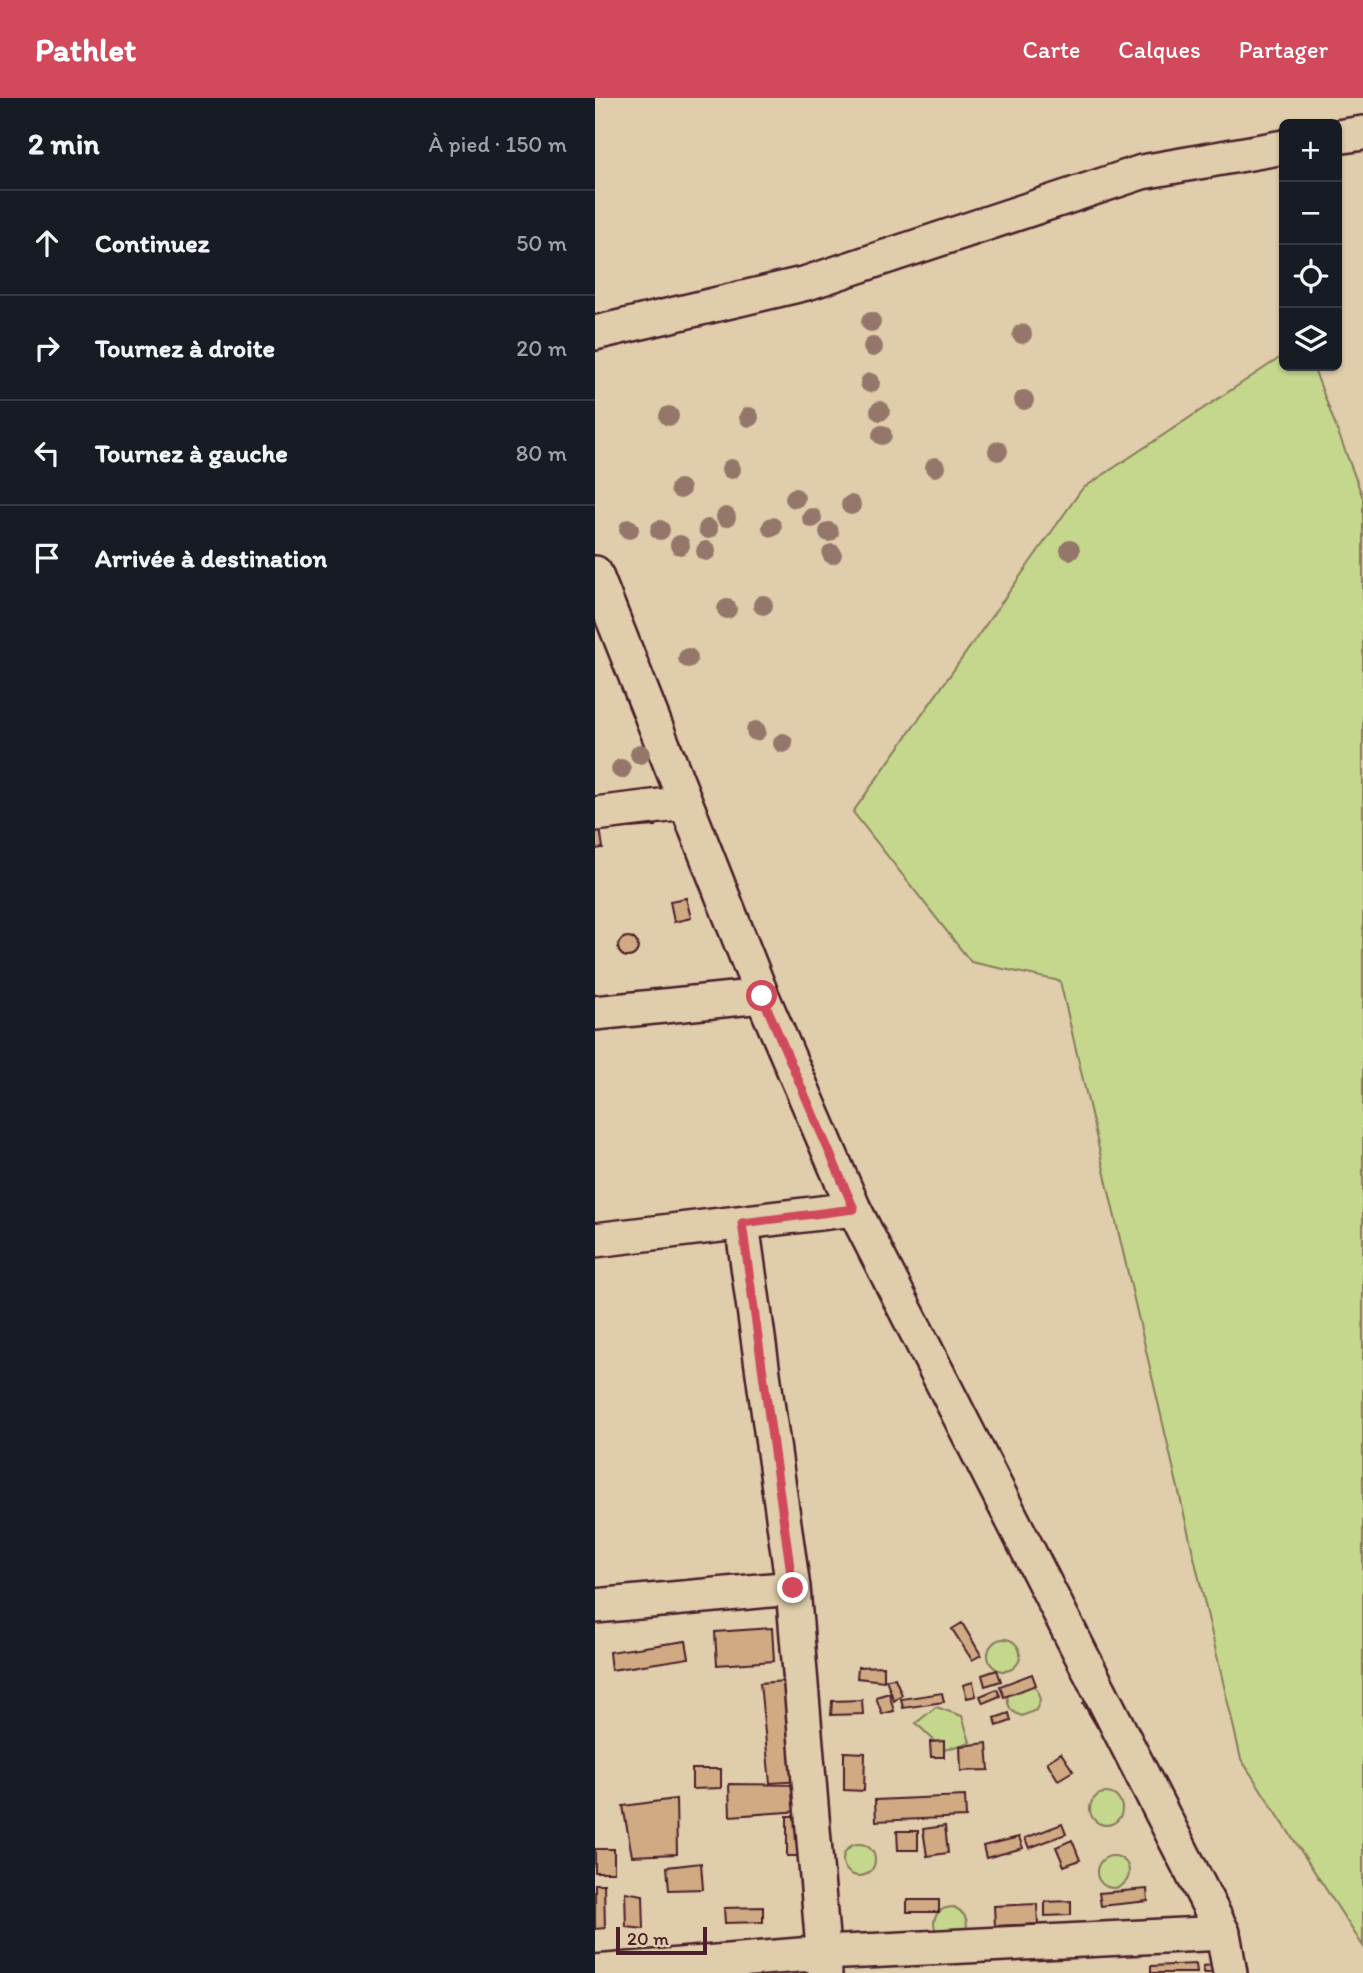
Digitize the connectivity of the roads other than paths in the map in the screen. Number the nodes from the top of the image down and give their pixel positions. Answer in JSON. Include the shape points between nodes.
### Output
{"nodes":[{"id":1,"x":1363,"y":133,"type":"edge"},
{"id":2,"x":1342,"y":136,"type":"edge"},
{"id":3,"x":1279,"y":148,"type":"edge"},
{"id":4,"x":595,"y":333,"type":"edge"},
{"id":5,"x":595,"y":573,"type":"edge"},
{"id":6,"x":685,"y":803,"type":"junction"},
{"id":7,"x":595,"y":814,"type":"edge"},
{"id":8,"x":762,"y":996,"type":"junction"},
{"id":9,"x":595,"y":1013,"type":"edge"},
{"id":10,"x":854,"y":1209,"type":"junction"},
{"id":11,"x":742,"y":1223,"type":"junction"},
{"id":12,"x":595,"y":1240,"type":"edge"},
{"id":13,"x":793,"y":1588,"type":"junction"},
{"id":14,"x":595,"y":1606,"type":"edge"},
{"id":15,"x":1223,"y":1933,"type":"junction"},
{"id":16,"x":825,"y":1963,"type":"edge"},
{"id":17,"x":595,"y":1972,"type":"edge"},
{"id":18,"x":1230,"y":1973,"type":"edge"}],
"edges":[{"from":1,"to":2,"type":"street"},
{"from":3,"to":4,"type":"street","via":[[1142,172],[807,283]]},
{"from":5,"to":6,"type":"street"},
{"from":6,"to":7,"type":"street"},
{"from":6,"to":8,"type":"street"},
{"from":8,"to":9,"type":"street"},
{"from":8,"to":10,"type":"street"},
{"from":10,"to":11,"type":"street"},
{"from":10,"to":15,"type":"street"},
{"from":11,"to":12,"type":"street"},
{"from":11,"to":13,"type":"street"},
{"from":13,"to":14,"type":"street"},
{"from":13,"to":16,"type":"street"},
{"from":15,"to":16,"type":"street"},
{"from":15,"to":18,"type":"street"},
{"from":16,"to":17,"type":"street"}]}
